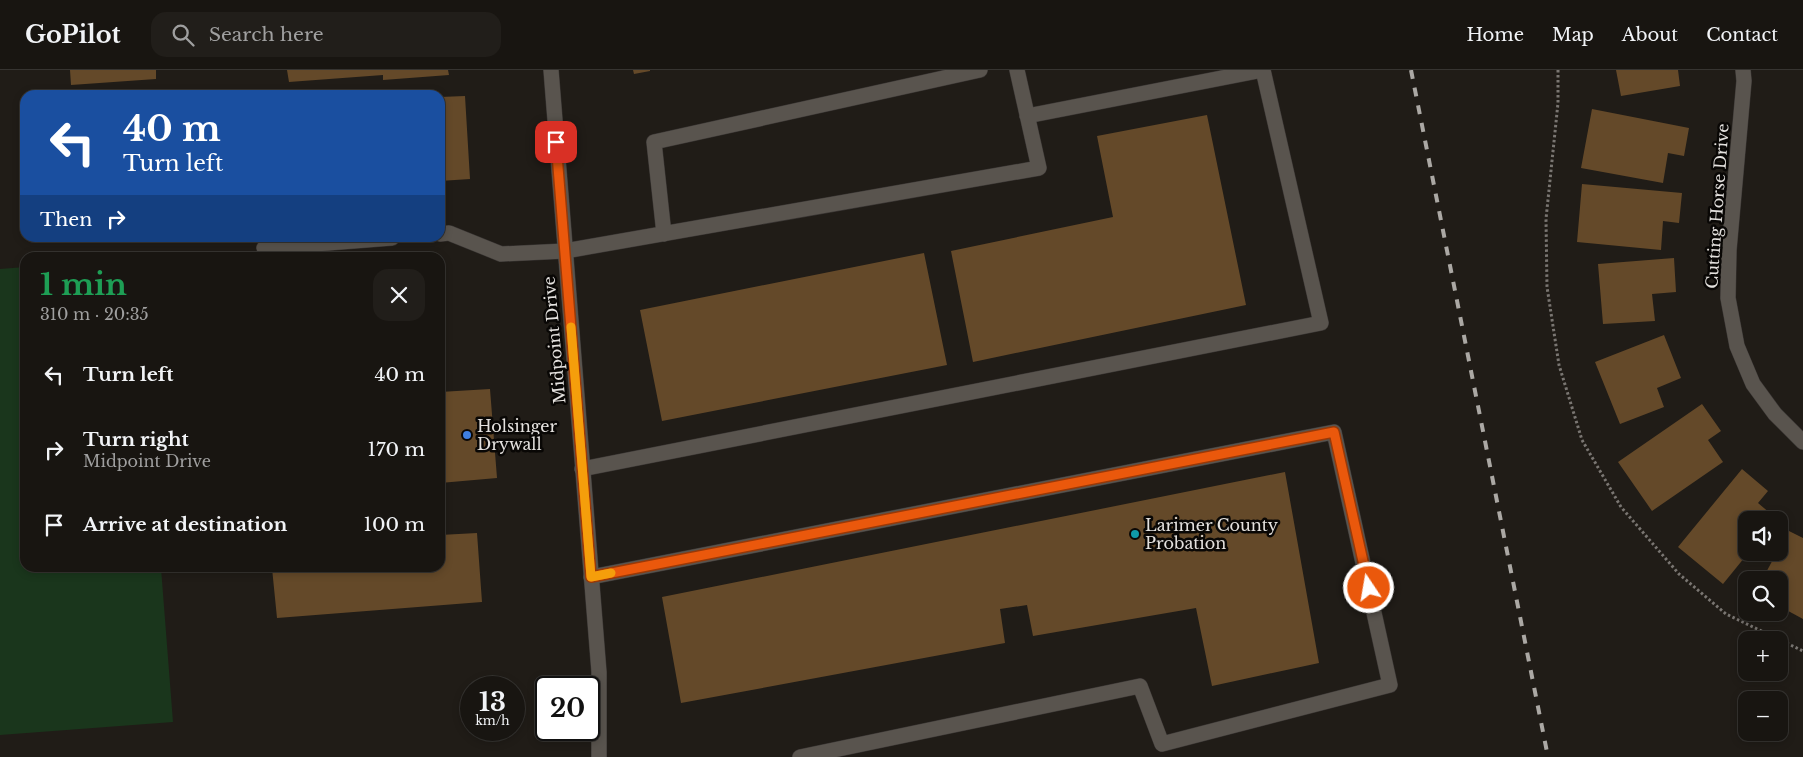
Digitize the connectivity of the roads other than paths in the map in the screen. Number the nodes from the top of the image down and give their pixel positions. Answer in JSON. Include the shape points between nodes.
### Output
{"nodes":[{"id":1,"x":551,"y":70,"type":"edge"},
{"id":2,"x":980,"y":70,"type":"edge"},
{"id":3,"x":1017,"y":70,"type":"edge"},
{"id":4,"x":1263,"y":70,"type":"edge"},
{"id":5,"x":1743,"y":70,"type":"edge"},
{"id":6,"x":1028,"y":116,"type":"junction"},
{"id":7,"x":445,"y":233,"type":"edge"},
{"id":8,"x":664,"y":234,"type":"junction"},
{"id":9,"x":341,"y":242,"type":"edge"},
{"id":10,"x":264,"y":248,"type":"dead end"},
{"id":11,"x":565,"y":251,"type":"junction"},
{"id":12,"x":1803,"y":442,"type":"edge"},
{"id":13,"x":582,"y":469,"type":"junction"},
{"id":14,"x":591,"y":577,"type":"junction"},
{"id":15,"x":599,"y":757,"type":"edge"},
{"id":16,"x":800,"y":757,"type":"edge"}],
"edges":[{"from":1,"to":11,"type":"street","name":"Midpoint Drive"},
{"from":2,"to":8,"type":"street","via":[[654,142]]},
{"from":3,"to":6,"type":"street"},
{"from":4,"to":6,"type":"street"},
{"from":4,"to":13,"type":"street","via":[[1321,323]]},
{"from":5,"to":12,"type":"street","name":"Cutting Horse Drive","via":[[1728,298],[1737,346],[1753,384],[1775,414]]},
{"from":6,"to":8,"type":"street","via":[[1039,168]]},
{"from":7,"to":11,"type":"street","via":[[501,254]]},
{"from":8,"to":11,"type":"street"},
{"from":9,"to":10,"type":"street"},
{"from":11,"to":13,"type":"street","name":"Midpoint Drive"},
{"from":13,"to":14,"type":"street","name":"Midpoint Drive"},
{"from":14,"to":15,"type":"street","name":"Midpoint Drive","via":[[599,672]]},
{"from":14,"to":16,"type":"street","via":[[1334,432],[1390,685],[1162,744],[1140,686]]}]}
